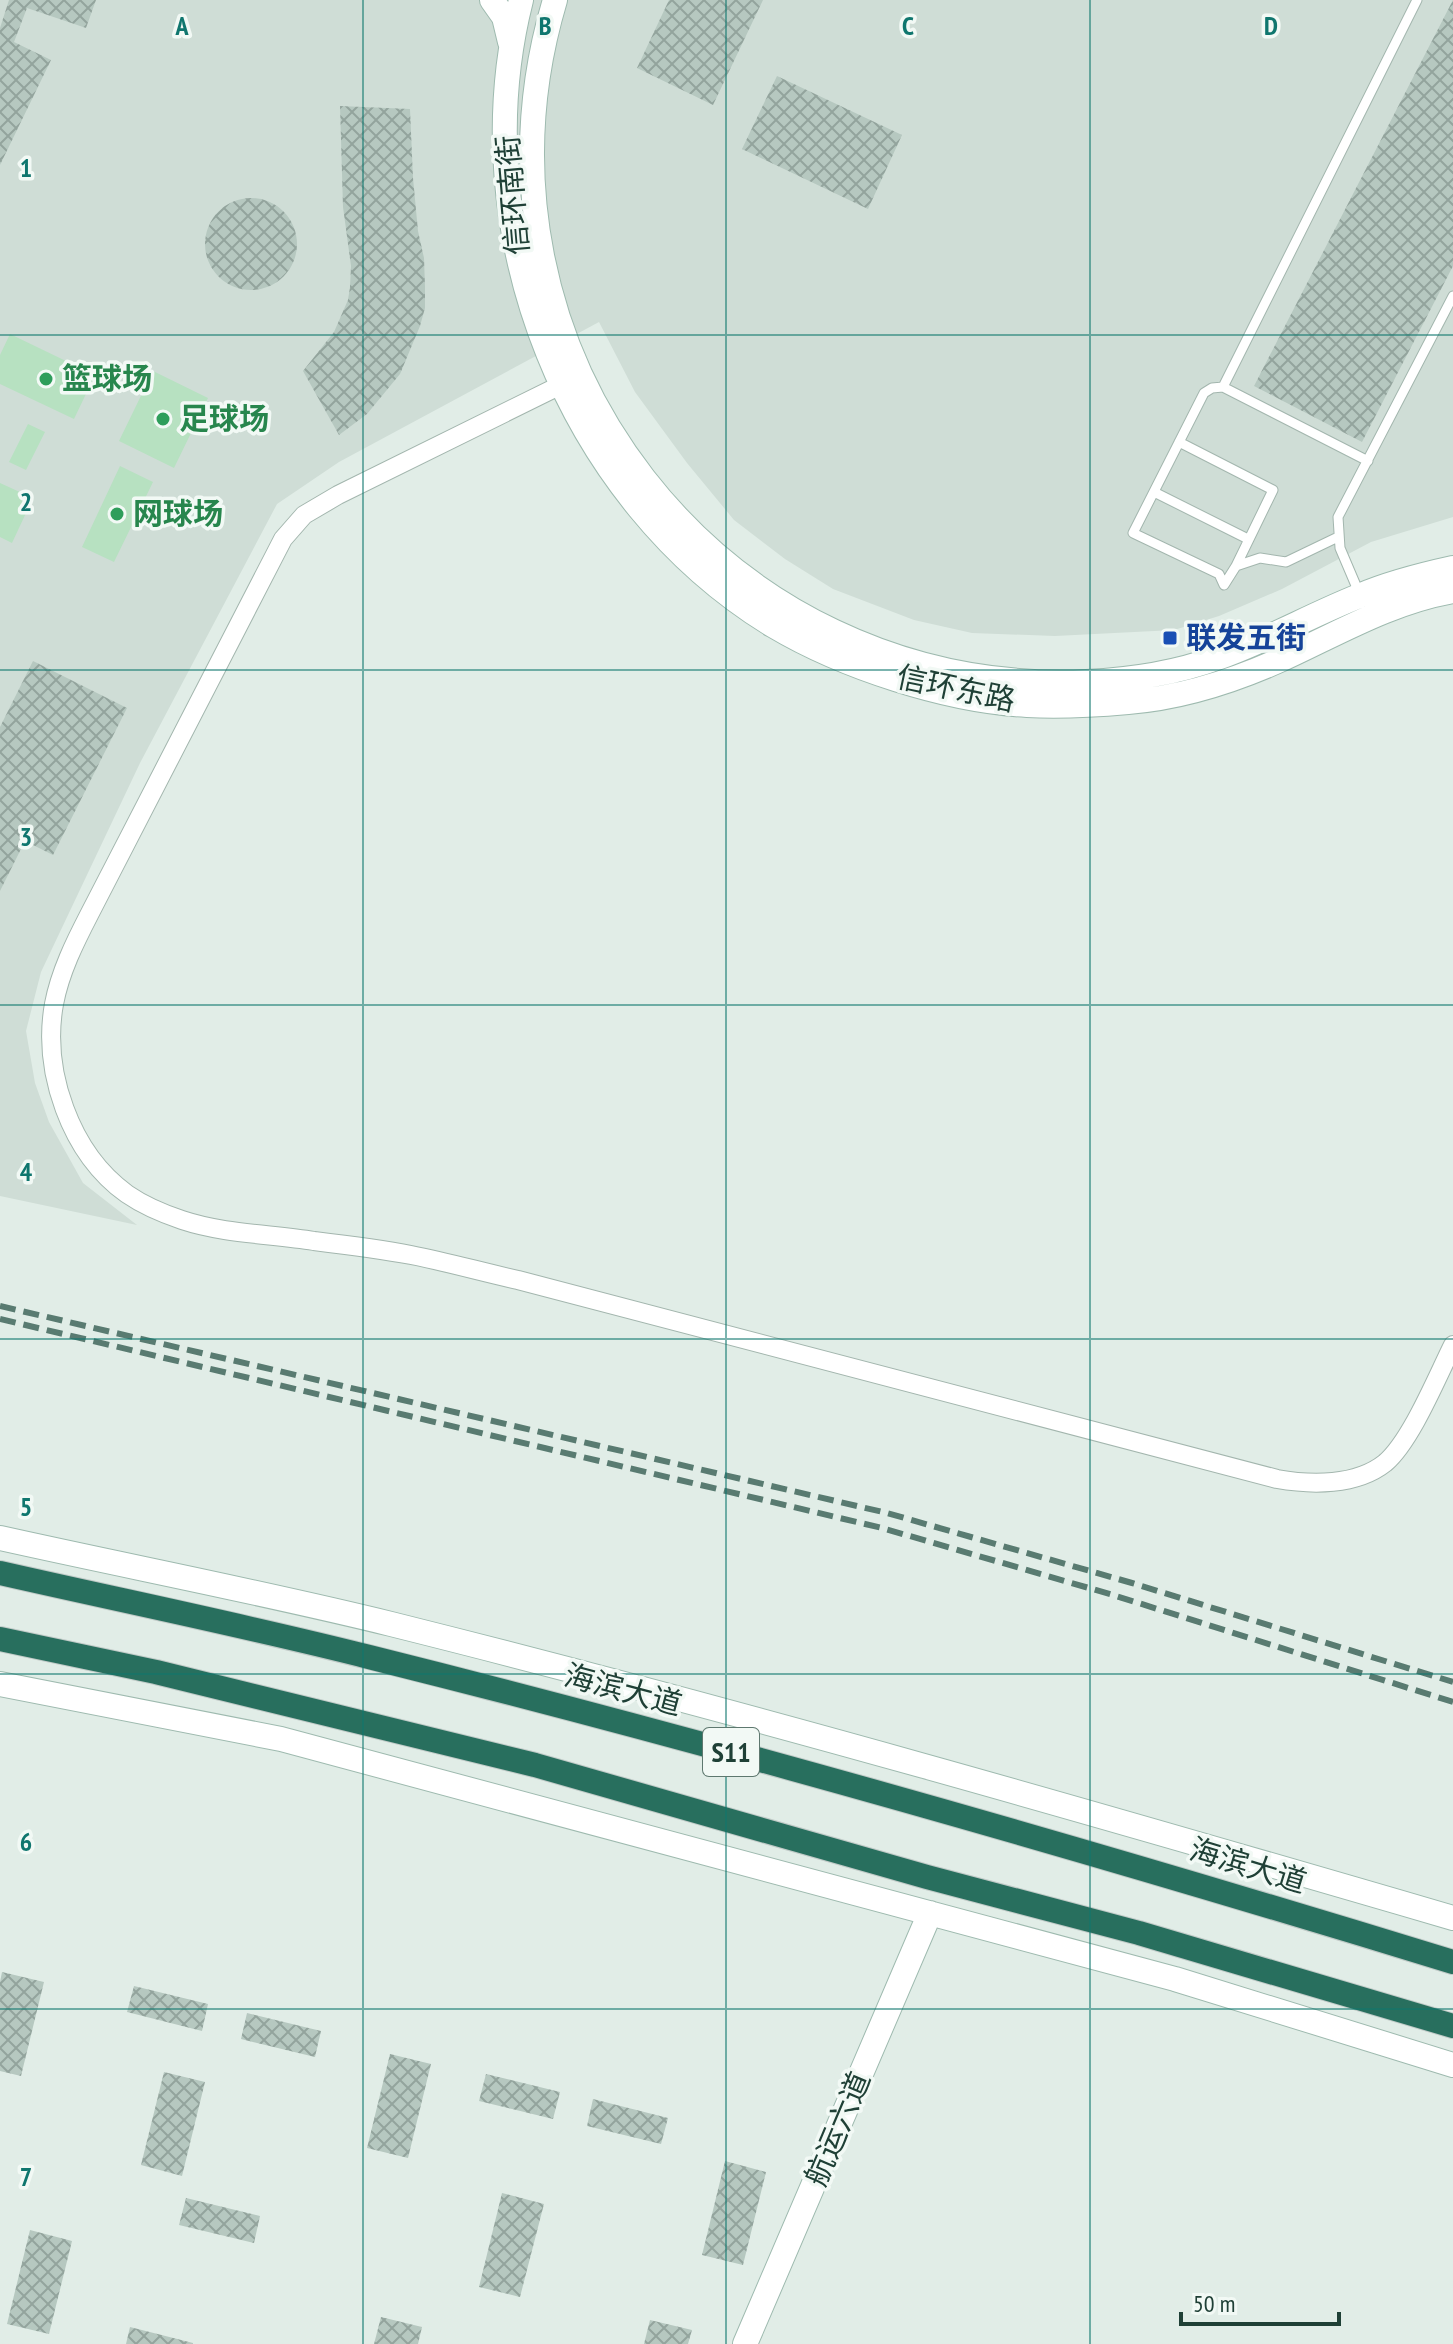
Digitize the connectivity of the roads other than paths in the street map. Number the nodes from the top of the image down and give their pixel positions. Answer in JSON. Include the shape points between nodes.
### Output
{"nodes":[{"id":1,"x":492,"y":0,"type":"edge"},
{"id":2,"x":521,"y":0,"type":"edge"},
{"id":3,"x":1417,"y":0,"type":"edge"},
{"id":4,"x":544,"y":1,"type":"edge"},
{"id":5,"x":510,"y":61,"type":"junction"},
{"id":6,"x":1453,"y":296,"type":"edge"},
{"id":7,"x":571,"y":380,"type":"junction"},
{"id":8,"x":1223,"y":387,"type":"junction"},
{"id":9,"x":1179,"y":442,"type":"junction"},
{"id":10,"x":1368,"y":461,"type":"junction"},
{"id":11,"x":1154,"y":492,"type":"junction"},
{"id":12,"x":1338,"y":537,"type":"junction"},
{"id":13,"x":1248,"y":539,"type":"junction"},
{"id":14,"x":1236,"y":566,"type":"junction"},
{"id":15,"x":1453,"y":568,"type":"edge"},
{"id":16,"x":1453,"y":591,"type":"edge"},
{"id":17,"x":1365,"y":606,"type":"junction"},
{"id":18,"x":1453,"y":1345,"type":"edge"},
{"id":19,"x":0,"y":1538,"type":"edge"},
{"id":20,"x":0,"y":1573,"type":"edge"},
{"id":21,"x":0,"y":1639,"type":"edge"},
{"id":22,"x":0,"y":1684,"type":"edge"},
{"id":23,"x":930,"y":1913,"type":"junction"},
{"id":24,"x":1453,"y":1918,"type":"edge"},
{"id":25,"x":1453,"y":1962,"type":"edge"},
{"id":26,"x":1453,"y":2026,"type":"edge"},
{"id":27,"x":1453,"y":2065,"type":"edge"},
{"id":28,"x":745,"y":2344,"type":"edge"}],
"edges":[{"from":1,"to":5,"type":"main road","via":[[507,25]]},
{"from":2,"to":5,"type":"main road","name":"信环南街"},
{"from":3,"to":8,"type":"lane"},
{"from":4,"to":7,"type":"main road","name":"信环南街","via":[[531,176]]},
{"from":5,"to":7,"type":"main road","name":"信环南街","via":[[506,158],[512,229],[529,303]]},
{"from":6,"to":10,"type":"lane"},
{"from":7,"to":17,"type":"main road","name":"信环东路","via":[[591,438],[629,496],[720,586],[802,641],[928,688],[1026,705],[1132,702],[1192,690],[1276,662]]},
{"from":7,"to":18,"type":"street","via":[[338,495],[304,515],[283,539],[61,976],[51,1045],[58,1084],[82,1143],[108,1177],[156,1209],[219,1230],[411,1255],[1303,1483],[1348,1478],[1385,1462],[1413,1423]]},
{"from":8,"to":9,"type":"lane","via":[[1204,393]]},
{"from":8,"to":10,"type":"lane"},
{"from":9,"to":11,"type":"lane"},
{"from":9,"to":13,"type":"lane","via":[[1273,490]]},
{"from":10,"to":12,"type":"lane","via":[[1338,517]]},
{"from":11,"to":13,"type":"lane"},
{"from":11,"to":14,"type":"lane","via":[[1133,533],[1219,574],[1224,585]]},
{"from":12,"to":14,"type":"lane","via":[[1286,562],[1260,558]]},
{"from":12,"to":17,"type":"lane"},
{"from":13,"to":14,"type":"lane"},
{"from":15,"to":17,"type":"main road","name":"信环东路","via":[[1412,577]]},
{"from":16,"to":17,"type":"main road","name":"信环东路"},
{"from":19,"to":24,"type":"main road","via":[[387,1624],[611,1682],[965,1776]]},
{"from":20,"to":25,"type":"highway","name":"海滨大道","number":"S11","via":[[592,1714],[1199,1884]]},
{"from":21,"to":26,"type":"highway","number":"S11","via":[[535,1765]]},
{"from":22,"to":23,"type":"main road","via":[[281,1739]]},
{"from":23,"to":27,"type":"main road","via":[[1175,1979]]},
{"from":23,"to":28,"type":"main road","name":"航运六道"}]}
